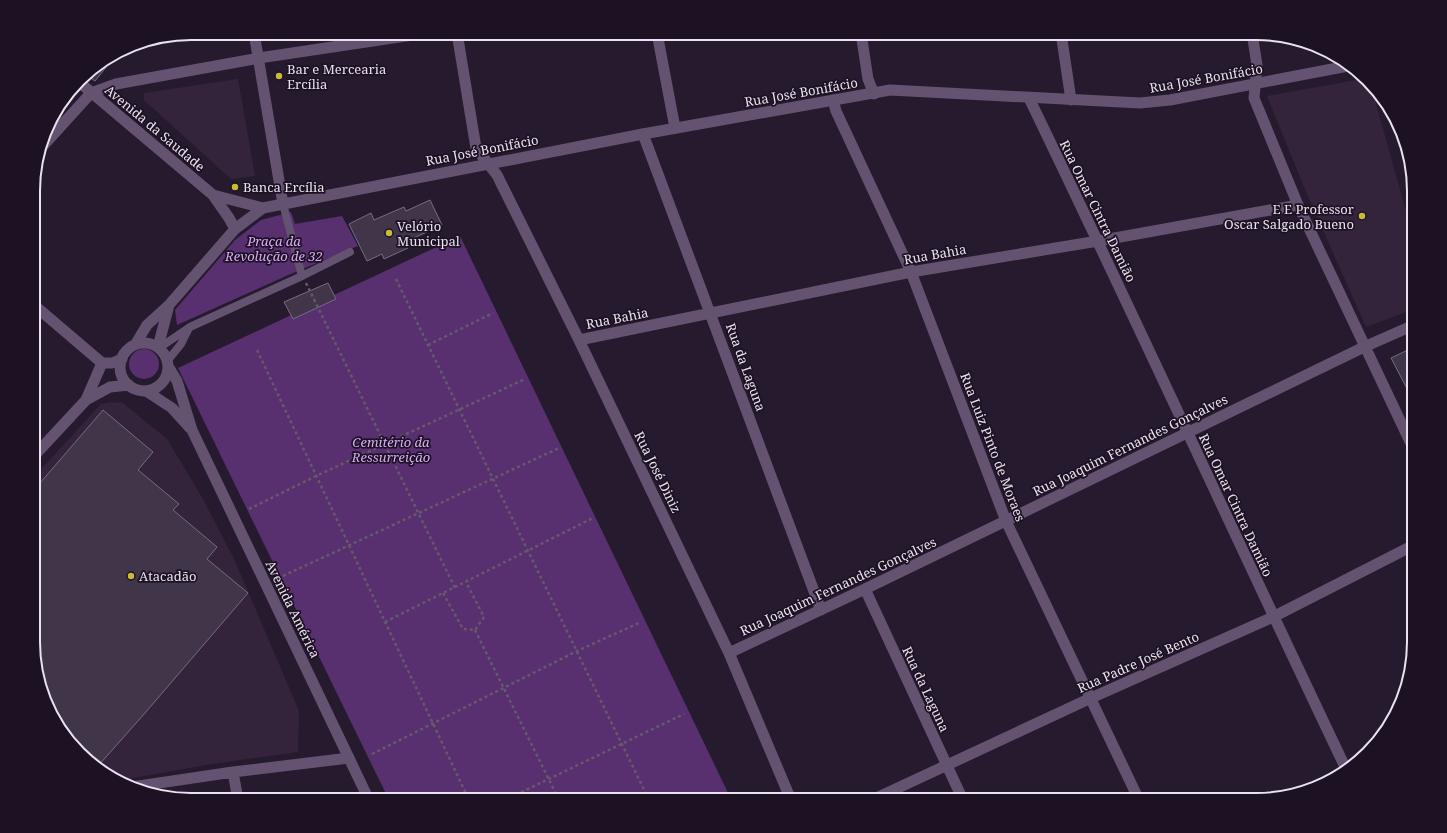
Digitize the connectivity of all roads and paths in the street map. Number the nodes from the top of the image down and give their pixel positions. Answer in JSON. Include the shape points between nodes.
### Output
{"nodes":[{"id":1,"x":255,"y":40,"type":"edge"},
{"id":2,"x":379,"y":40,"type":"edge"},
{"id":3,"x":458,"y":40,"type":"edge"},
{"id":4,"x":658,"y":40,"type":"edge"},
{"id":5,"x":862,"y":40,"type":"edge"},
{"id":6,"x":1062,"y":40,"type":"edge"},
{"id":7,"x":1253,"y":40,"type":"edge"},
{"id":8,"x":258,"y":58,"type":"junction"},
{"id":9,"x":1343,"y":67,"type":"edge"},
{"id":10,"x":1255,"y":84,"type":"junction"},
{"id":11,"x":83,"y":85,"type":"edge"},
{"id":12,"x":91,"y":93,"type":"junction"},
{"id":13,"x":874,"y":94,"type":"junction"},
{"id":14,"x":1028,"y":98,"type":"junction"},
{"id":15,"x":833,"y":100,"type":"junction"},
{"id":16,"x":1071,"y":100,"type":"junction"},
{"id":17,"x":675,"y":128,"type":"junction"},
{"id":18,"x":643,"y":134,"type":"junction"},
{"id":19,"x":49,"y":139,"type":"edge"},
{"id":20,"x":488,"y":163,"type":"junction"},
{"id":21,"x":213,"y":195,"type":"junction"},
{"id":22,"x":283,"y":204,"type":"junction"},
{"id":23,"x":1298,"y":205,"type":"junction"},
{"id":24,"x":263,"y":208,"type":"junction"},
{"id":25,"x":235,"y":229,"type":"junction"},
{"id":26,"x":1098,"y":241,"type":"junction"},
{"id":27,"x":350,"y":252,"type":"dead end"},
{"id":28,"x":911,"y":272,"type":"junction"},
{"id":29,"x":302,"y":276,"type":"junction"},
{"id":30,"x":396,"y":279,"type":"dead end"},
{"id":31,"x":169,"y":305,"type":"junction"},
{"id":32,"x":40,"y":310,"type":"edge"},
{"id":33,"x":493,"y":313,"type":"dead end"},
{"id":34,"x":711,"y":313,"type":"junction"},
{"id":35,"x":190,"y":327,"type":"junction"},
{"id":36,"x":1407,"y":328,"type":"edge"},
{"id":37,"x":578,"y":340,"type":"junction"},
{"id":38,"x":135,"y":345,"type":"junction"},
{"id":39,"x":428,"y":345,"type":"junction"},
{"id":40,"x":1364,"y":347,"type":"junction"},
{"id":41,"x":158,"y":348,"type":"junction"},
{"id":42,"x":257,"y":350,"type":"dead end"},
{"id":43,"x":122,"y":359,"type":"junction"},
{"id":44,"x":102,"y":363,"type":"junction"},
{"id":45,"x":168,"y":363,"type":"junction"},
{"id":46,"x":525,"y":379,"type":"dead end"},
{"id":47,"x":129,"y":385,"type":"junction"},
{"id":48,"x":146,"y":391,"type":"junction"},
{"id":49,"x":86,"y":400,"type":"junction"},
{"id":50,"x":460,"y":409,"type":"junction"},
{"id":51,"x":192,"y":430,"type":"junction"},
{"id":52,"x":1187,"y":434,"type":"junction"},
{"id":53,"x":1407,"y":436,"type":"edge"},
{"id":54,"x":384,"y":444,"type":"junction"},
{"id":55,"x":559,"y":448,"type":"dead end"},
{"id":56,"x":40,"y":450,"type":"edge"},
{"id":57,"x":316,"y":476,"type":"junction"},
{"id":58,"x":493,"y":478,"type":"junction"},
{"id":59,"x":249,"y":509,"type":"dead end"},
{"id":60,"x":418,"y":513,"type":"junction"},
{"id":61,"x":593,"y":518,"type":"dead end"},
{"id":62,"x":1006,"y":521,"type":"junction"},
{"id":63,"x":349,"y":546,"type":"junction"},
{"id":64,"x":1407,"y":549,"type":"edge"},
{"id":65,"x":528,"y":551,"type":"junction"},
{"id":66,"x":283,"y":576,"type":"dead end"},
{"id":67,"x":466,"y":582,"type":"junction"},
{"id":68,"x":454,"y":588,"type":"junction"},
{"id":69,"x":865,"y":590,"type":"junction"},
{"id":70,"x":443,"y":593,"type":"junction"},
{"id":71,"x":821,"y":610,"type":"junction"},
{"id":72,"x":1273,"y":616,"type":"junction"},
{"id":73,"x":385,"y":622,"type":"junction"},
{"id":74,"x":641,"y":622,"type":"dead end"},
{"id":75,"x":475,"y":630,"type":"junction"},
{"id":76,"x":577,"y":651,"type":"junction"},
{"id":77,"x":729,"y":653,"type":"junction"},
{"id":78,"x":504,"y":688,"type":"junction"},
{"id":79,"x":1091,"y":698,"type":"junction"},
{"id":80,"x":684,"y":714,"type":"dead end"},
{"id":81,"x":433,"y":724,"type":"junction"},
{"id":82,"x":622,"y":744,"type":"junction"},
{"id":83,"x":372,"y":754,"type":"dead end"},
{"id":84,"x":349,"y":758,"type":"junction"},
{"id":85,"x":946,"y":765,"type":"junction"},
{"id":86,"x":1343,"y":765,"type":"edge"},
{"id":87,"x":233,"y":772,"type":"junction"},
{"id":88,"x":548,"y":779,"type":"junction"},
{"id":89,"x":143,"y":785,"type":"edge"},
{"id":90,"x":237,"y":793,"type":"edge"},
{"id":91,"x":366,"y":793,"type":"edge"},
{"id":92,"x":466,"y":793,"type":"edge"},
{"id":93,"x":519,"y":793,"type":"edge"},
{"id":94,"x":555,"y":793,"type":"edge"},
{"id":95,"x":646,"y":793,"type":"edge"},
{"id":96,"x":787,"y":793,"type":"edge"},
{"id":97,"x":887,"y":793,"type":"edge"},
{"id":98,"x":960,"y":793,"type":"edge"},
{"id":99,"x":1136,"y":793,"type":"edge"}],
"edges":[{"from":1,"to":8,"type":"street"},
{"from":2,"to":8,"type":"street"},
{"from":3,"to":20,"type":"street","name":"Rua José Diniz","via":[[476,148]]},
{"from":4,"to":17,"type":"street"},
{"from":5,"to":13,"type":"street","via":[[868,79]]},
{"from":6,"to":16,"type":"street"},
{"from":7,"to":10,"type":"street","via":[[1257,66]]},
{"from":8,"to":12,"type":"street","via":[[116,84]]},
{"from":8,"to":22,"type":"street"},
{"from":9,"to":10,"type":"street","name":"Rua José Bonifácio"},
{"from":10,"to":16,"type":"street","name":"Rua José Bonifácio","via":[[1140,103]]},
{"from":10,"to":23,"type":"street","via":[[1254,98]]},
{"from":11,"to":12,"type":"street","name":"Avenida da Saudade"},
{"from":12,"to":19,"type":"street"},
{"from":12,"to":21,"type":"street","name":"Avenida da Saudade"},
{"from":13,"to":14,"type":"street","name":"Rua José Bonifácio","via":[[890,90]]},
{"from":13,"to":15,"type":"street","name":"Rua José Bonifácio"},
{"from":14,"to":16,"type":"street","name":"Rua José Bonifácio"},
{"from":14,"to":26,"type":"street","name":"Rua Omar Cintra Damião"},
{"from":15,"to":17,"type":"street","name":"Rua José Bonifácio"},
{"from":15,"to":28,"type":"street","name":"Rua Luiz Pinto de Moraes"},
{"from":17,"to":18,"type":"street","name":"Rua José Bonifácio"},
{"from":18,"to":20,"type":"street","name":"Rua José Bonifácio"},
{"from":18,"to":34,"type":"street","name":"Rua da Laguna"},
{"from":20,"to":22,"type":"street","name":"Rua José Bonifácio"},
{"from":20,"to":37,"type":"street","name":"Rua José Diniz","via":[[497,175]]},
{"from":21,"to":24,"type":"street","name":"Avenida da Saudade"},
{"from":21,"to":25,"type":"street","name":"Avenida da Saudade"},
{"from":22,"to":24,"type":"street","name":"Rua José Bonifácio"},
{"from":22,"to":29,"type":"lane"},
{"from":23,"to":26,"type":"street","name":"Rua Bahia"},
{"from":23,"to":40,"type":"street"},
{"from":24,"to":25,"type":"street"},
{"from":25,"to":31,"type":"street"},
{"from":26,"to":28,"type":"street","name":"Rua Bahia"},
{"from":26,"to":52,"type":"street","name":"Rua Omar Cintra Damião"},
{"from":27,"to":29,"type":"lane"},
{"from":28,"to":34,"type":"street","name":"Rua Bahia"},
{"from":28,"to":62,"type":"street","name":"Rua Luiz Pinto de Moraes"},
{"from":29,"to":35,"type":"lane"},
{"from":29,"to":54,"type":"path"},
{"from":30,"to":39,"type":"path"},
{"from":31,"to":38,"type":"street","via":[[147,325]]},
{"from":31,"to":41,"type":"street"},
{"from":32,"to":44,"type":"street"},
{"from":33,"to":39,"type":"path"},
{"from":34,"to":37,"type":"street","name":"Rua Bahia"},
{"from":34,"to":71,"type":"street","name":"Rua da Laguna"},
{"from":35,"to":41,"type":"lane"},
{"from":35,"to":45,"type":"lane"},
{"from":36,"to":40,"type":"street","name":"Rua Joaquim Fernandes Gonçalves"},
{"from":37,"to":77,"type":"street","name":"Rua José Diniz"},
{"from":38,"to":41,"type":"street","via":[[147,343]]},
{"from":38,"to":43,"type":"street"},
{"from":39,"to":50,"type":"path"},
{"from":40,"to":52,"type":"street","name":"Rua Joaquim Fernandes Gonçalves"},
{"from":40,"to":53,"type":"street"},
{"from":41,"to":45,"type":"street"},
{"from":42,"to":57,"type":"path"},
{"from":43,"to":44,"type":"street"},
{"from":43,"to":47,"type":"street","via":[[120,370]]},
{"from":44,"to":49,"type":"street"},
{"from":45,"to":48,"type":"street","via":[[165,380],[160,386]]},
{"from":45,"to":51,"type":"street","name":"Avenida América","via":[[177,381]]},
{"from":46,"to":50,"type":"path"},
{"from":47,"to":48,"type":"street"},
{"from":47,"to":49,"type":"street","via":[[110,387]]},
{"from":48,"to":51,"type":"street","name":"Avenida América","via":[[172,408]]},
{"from":49,"to":56,"type":"street"},
{"from":50,"to":54,"type":"path"},
{"from":50,"to":58,"type":"path"},
{"from":51,"to":84,"type":"street","name":"Avenida América"},
{"from":52,"to":62,"type":"street","name":"Rua Joaquim Fernandes Gonçalves"},
{"from":52,"to":72,"type":"street","name":"Rua Omar Cintra Damião"},
{"from":54,"to":57,"type":"path"},
{"from":54,"to":60,"type":"path"},
{"from":55,"to":58,"type":"path"},
{"from":57,"to":59,"type":"path"},
{"from":57,"to":63,"type":"path"},
{"from":58,"to":60,"type":"path"},
{"from":58,"to":65,"type":"path"},
{"from":60,"to":63,"type":"path"},
{"from":60,"to":68,"type":"path"},
{"from":61,"to":65,"type":"path"},
{"from":62,"to":69,"type":"street","name":"Rua Joaquim Fernandes Gonçalves"},
{"from":62,"to":79,"type":"street","name":"Rua Luiz Pinto de Moraes"},
{"from":63,"to":66,"type":"path"},
{"from":63,"to":73,"type":"path"},
{"from":64,"to":72,"type":"street","name":"Rua Padre José Bento"},
{"from":65,"to":67,"type":"path"},
{"from":65,"to":76,"type":"path"},
{"from":67,"to":68,"type":"path"},
{"from":67,"to":75,"type":"path","via":[[484,617]]},
{"from":68,"to":70,"type":"path"},
{"from":69,"to":71,"type":"street","name":"Rua Joaquim Fernandes Gonçalves"},
{"from":69,"to":85,"type":"street","name":"Rua da Laguna"},
{"from":70,"to":73,"type":"path"},
{"from":70,"to":75,"type":"path","via":[[463,629]]},
{"from":71,"to":77,"type":"street","name":"Rua Joaquim Fernandes Gonçalves"},
{"from":72,"to":79,"type":"street","name":"Rua Padre José Bento"},
{"from":72,"to":86,"type":"street","name":"Rua Omar Cintra Damião"},
{"from":73,"to":81,"type":"path"},
{"from":74,"to":76,"type":"path"},
{"from":75,"to":78,"type":"path"},
{"from":76,"to":78,"type":"path"},
{"from":76,"to":82,"type":"path"},
{"from":77,"to":96,"type":"street","name":"Rua José Diniz"},
{"from":78,"to":81,"type":"path"},
{"from":78,"to":88,"type":"path"},
{"from":79,"to":85,"type":"street","name":"Rua Padre José Bento"},
{"from":79,"to":99,"type":"street","name":"Rua Luiz Pinto de Moraes"},
{"from":80,"to":82,"type":"path"},
{"from":81,"to":83,"type":"path"},
{"from":81,"to":92,"type":"path"},
{"from":82,"to":88,"type":"path"},
{"from":82,"to":95,"type":"path"},
{"from":84,"to":87,"type":"street"},
{"from":84,"to":91,"type":"street","name":"Avenida América"},
{"from":85,"to":97,"type":"street","name":"Rua Padre José Bento"},
{"from":85,"to":98,"type":"street","name":"Rua da Laguna"},
{"from":87,"to":89,"type":"street"},
{"from":87,"to":90,"type":"street"},
{"from":88,"to":93,"type":"path"},
{"from":88,"to":94,"type":"path"}]}
